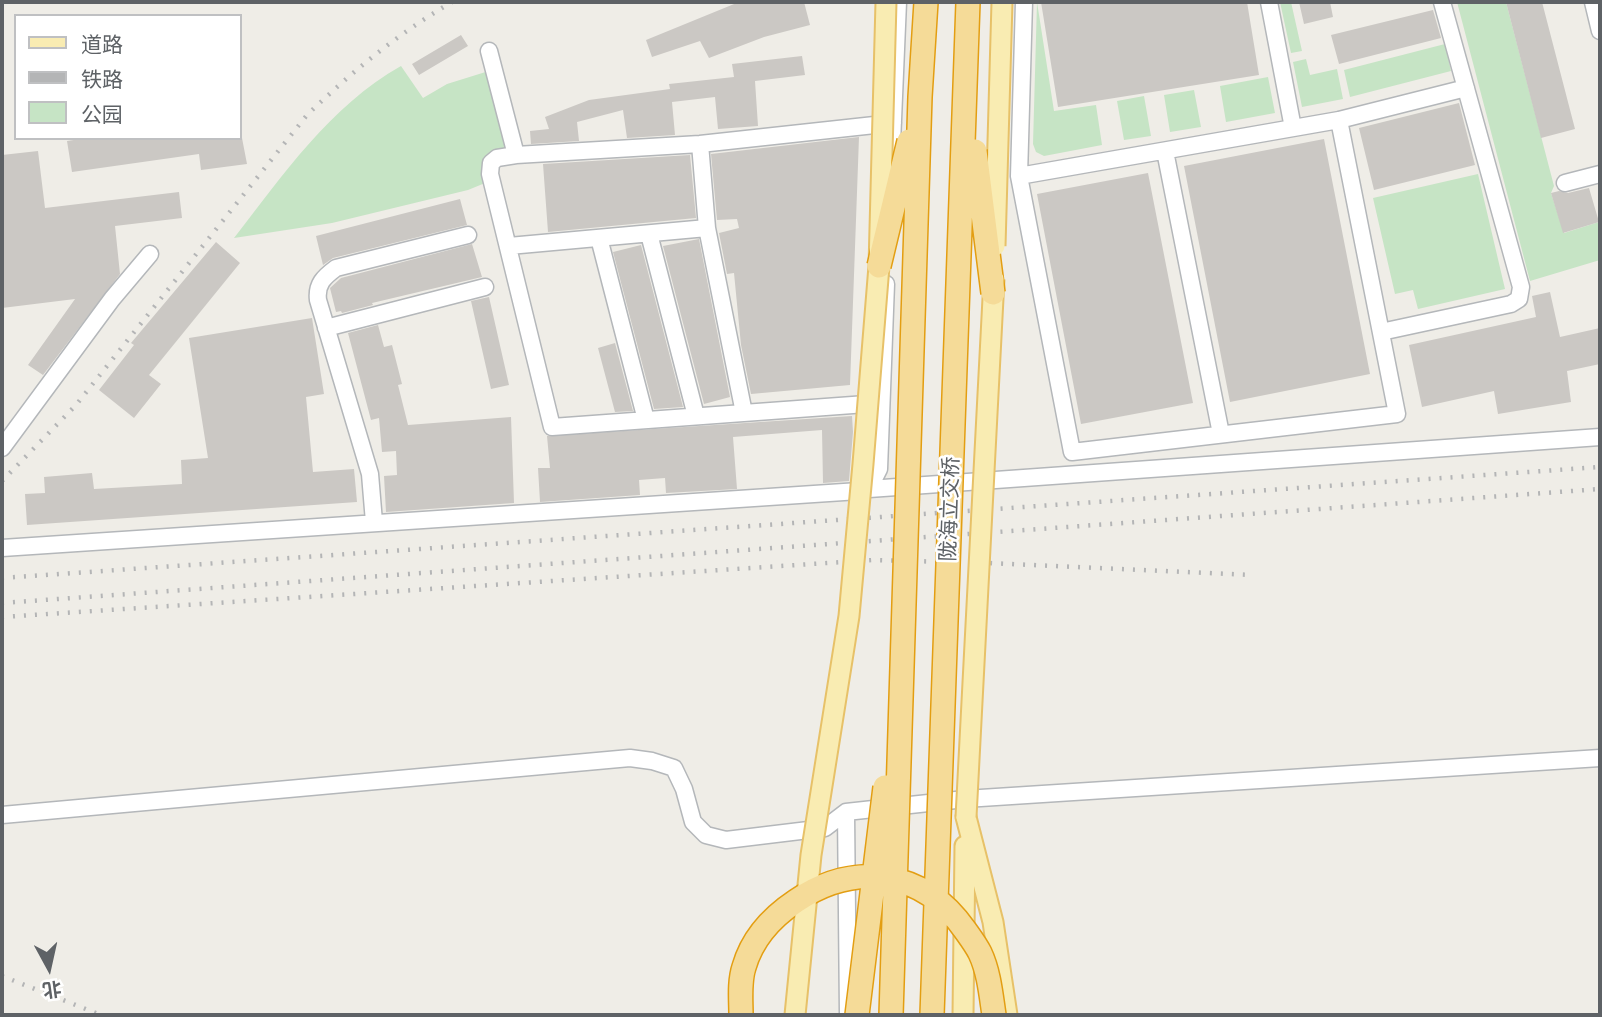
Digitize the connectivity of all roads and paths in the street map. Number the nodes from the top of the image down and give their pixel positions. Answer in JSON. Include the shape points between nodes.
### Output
{"nodes":[{"id":1,"x":886,"y":2,"type":"edge"},
{"id":2,"x":898,"y":2,"type":"edge"},
{"id":3,"x":926,"y":2,"type":"edge"},
{"id":4,"x":968,"y":2,"type":"edge"},
{"id":5,"x":1003,"y":2,"type":"edge"},
{"id":6,"x":1024,"y":2,"type":"edge"},
{"id":7,"x":1269,"y":2,"type":"edge"},
{"id":8,"x":1442,"y":2,"type":"edge"},
{"id":9,"x":1593,"y":2,"type":"edge"},
{"id":10,"x":1600,"y":31,"type":"edge"},
{"id":11,"x":489,"y":51,"type":"dead end"},
{"id":12,"x":966,"y":78,"type":"junction"},
{"id":13,"x":1466,"y":88,"type":"junction"},
{"id":14,"x":920,"y":97,"type":"junction"},
{"id":15,"x":1339,"y":120,"type":"junction"},
{"id":16,"x":893,"y":123,"type":"junction"},
{"id":17,"x":1293,"y":128,"type":"junction"},
{"id":18,"x":700,"y":144,"type":"junction"},
{"id":19,"x":997,"y":150,"type":"junction"},
{"id":20,"x":1165,"y":151,"type":"junction"},
{"id":21,"x":516,"y":155,"type":"junction"},
{"id":22,"x":1600,"y":174,"type":"edge"},
{"id":23,"x":1019,"y":176,"type":"junction"},
{"id":24,"x":1565,"y":183,"type":"dead end"},
{"id":25,"x":707,"y":228,"type":"junction"},
{"id":26,"x":649,"y":234,"type":"junction"},
{"id":27,"x":468,"y":235,"type":"dead end"},
{"id":28,"x":599,"y":238,"type":"junction"},
{"id":29,"x":509,"y":246,"type":"junction"},
{"id":30,"x":150,"y":254,"type":"dead end"},
{"id":31,"x":879,"y":266,"type":"junction"},
{"id":32,"x":485,"y":287,"type":"dead end"},
{"id":33,"x":993,"y":293,"type":"junction"},
{"id":34,"x":326,"y":328,"type":"junction"},
{"id":35,"x":1381,"y":332,"type":"junction"},
{"id":36,"x":881,"y":402,"type":"junction"},
{"id":37,"x":744,"y":413,"type":"junction"},
{"id":38,"x":696,"y":416,"type":"junction"},
{"id":39,"x":646,"y":420,"type":"junction"},
{"id":40,"x":1221,"y":435,"type":"junction"},
{"id":41,"x":1600,"y":437,"type":"edge"},
{"id":42,"x":2,"y":448,"type":"edge"},
{"id":43,"x":981,"y":481,"type":"junction"},
{"id":44,"x":869,"y":489,"type":"junction"},
{"id":45,"x":374,"y":522,"type":"junction"},
{"id":46,"x":2,"y":548,"type":"edge"},
{"id":47,"x":905,"y":617,"type":"junction"},
{"id":48,"x":1600,"y":758,"type":"edge"},
{"id":49,"x":846,"y":811,"type":"junction"},
{"id":50,"x":2,"y":815,"type":"edge"},
{"id":51,"x":966,"y":817,"type":"junction"},
{"id":52,"x":741,"y":1015,"type":"edge"},
{"id":53,"x":795,"y":1015,"type":"edge"},
{"id":54,"x":848,"y":1015,"type":"edge"},
{"id":55,"x":857,"y":1015,"type":"edge"},
{"id":56,"x":891,"y":1015,"type":"edge"},
{"id":57,"x":932,"y":1015,"type":"edge"},
{"id":58,"x":962,"y":1015,"type":"edge"},
{"id":59,"x":994,"y":1015,"type":"edge"},
{"id":60,"x":1007,"y":1015,"type":"edge"}],
"edges":[{"from":1,"to":31,"type":"main road","bridge":true},
{"from":2,"to":16,"type":"street"},
{"from":3,"to":14,"type":"highway","name":"陇海立交桥","bridge":true},
{"from":4,"to":12,"type":"highway","name":"陇海立交桥","bridge":true},
{"from":5,"to":19,"type":"main road","bridge":true},
{"from":6,"to":23,"type":"street"},
{"from":7,"to":17,"type":"street"},
{"from":8,"to":13,"type":"street"},
{"from":9,"to":10,"type":"street"},
{"from":11,"to":21,"type":"street"},
{"from":12,"to":33,"type":"highway","bridge":true},
{"from":12,"to":57,"type":"highway","name":"陇海立交桥","bridge":true},
{"from":13,"to":15,"type":"street"},
{"from":13,"to":35,"type":"street","via":[[1521,288],[1519,299]]},
{"from":14,"to":31,"type":"highway","bridge":true},
{"from":14,"to":47,"type":"highway","name":"陇海立交桥","bridge":true},
{"from":15,"to":17,"type":"street"},
{"from":15,"to":35,"type":"street"},
{"from":16,"to":18,"type":"street"},
{"from":16,"to":36,"type":"street"},
{"from":17,"to":20,"type":"street"},
{"from":18,"to":21,"type":"street"},
{"from":18,"to":25,"type":"street"},
{"from":19,"to":33,"type":"main road","bridge":true},
{"from":19,"to":43,"type":"street"},
{"from":20,"to":23,"type":"street"},
{"from":20,"to":40,"type":"street"},
{"from":21,"to":29,"type":"street","via":[[497,158],[490,174]]},
{"from":22,"to":24,"type":"street"},
{"from":23,"to":40,"type":"street","via":[[1072,452]]},
{"from":25,"to":26,"type":"street"},
{"from":25,"to":37,"type":"street"},
{"from":26,"to":28,"type":"street"},
{"from":26,"to":38,"type":"street"},
{"from":27,"to":34,"type":"street","via":[[336,268],[317,290]]},
{"from":28,"to":29,"type":"street"},
{"from":28,"to":39,"type":"street"},
{"from":29,"to":39,"type":"street","via":[[552,427]]},
{"from":30,"to":42,"type":"street"},
{"from":31,"to":53,"type":"main road","bridge":true,"via":[[849,616],[811,855]]},
{"from":32,"to":34,"type":"street"},
{"from":33,"to":51,"type":"main road","bridge":true},
{"from":34,"to":45,"type":"street","via":[[370,474]]},
{"from":35,"to":40,"type":"street","via":[[1397,414]]},
{"from":36,"to":37,"type":"street"},
{"from":36,"to":44,"type":"street","via":[[879,469]]},
{"from":37,"to":38,"type":"street"},
{"from":38,"to":39,"type":"street"},
{"from":41,"to":43,"type":"street"},
{"from":43,"to":44,"type":"street"},
{"from":44,"to":45,"type":"street"},
{"from":45,"to":46,"type":"street"},
{"from":47,"to":55,"type":"highway","bridge":true},
{"from":47,"to":56,"type":"highway","name":"陇海立交桥","bridge":true},
{"from":48,"to":49,"type":"street","via":[[965,799]]},
{"from":49,"to":50,"type":"street","via":[[824,828],[726,840],[706,835],[693,822],[674,768],[631,758]]},
{"from":49,"to":54,"type":"street"},
{"from":51,"to":58,"type":"main road","bridge":true},
{"from":51,"to":60,"type":"main road","via":[[993,922]]},
{"from":52,"to":59,"type":"highway","bridge":true,"via":[[743,969],[769,923],[817,887],[839,880],[881,877],[913,886],[954,915],[980,952]]}]}
